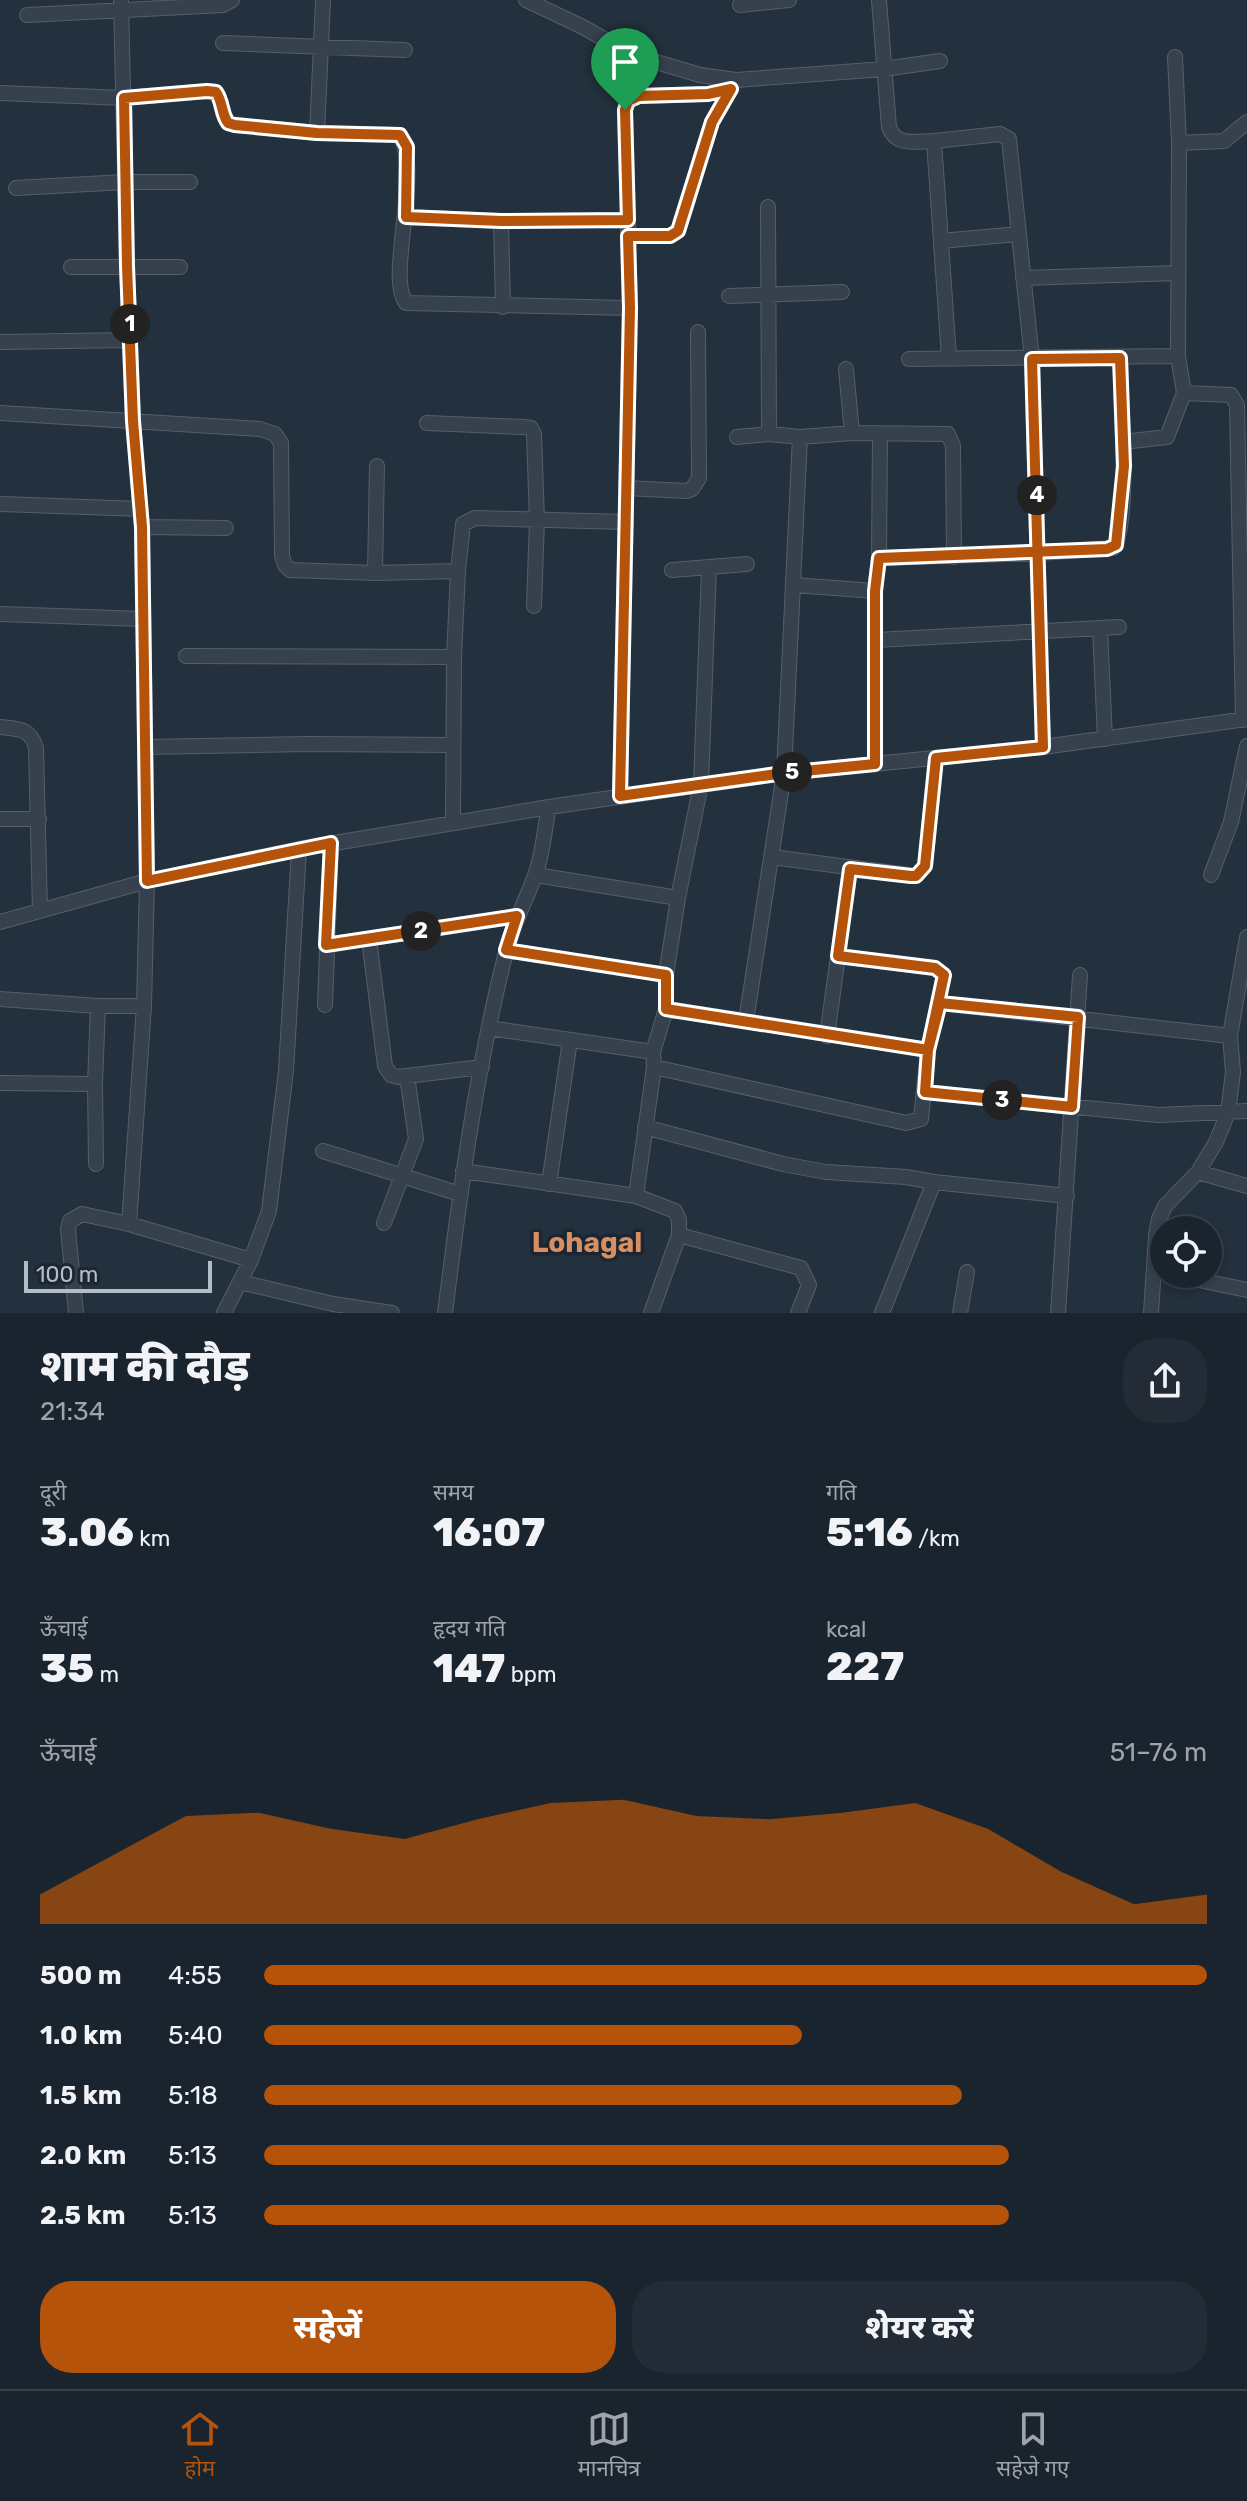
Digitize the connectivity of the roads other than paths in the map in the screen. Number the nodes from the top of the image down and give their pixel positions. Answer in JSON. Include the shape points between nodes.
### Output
{"nodes":[{"id":1,"x":232,"y":0,"type":"edge"},
{"id":2,"x":323,"y":0,"type":"edge"},
{"id":3,"x":526,"y":0,"type":"edge"},
{"id":4,"x":789,"y":0,"type":"edge"},
{"id":5,"x":879,"y":0,"type":"edge"},
{"id":6,"x":122,"y":5,"type":"edge"},
{"id":7,"x":740,"y":5,"type":"dead end"},
{"id":8,"x":27,"y":15,"type":"dead end"},
{"id":9,"x":223,"y":43,"type":"dead end"},
{"id":10,"x":320,"y":46,"type":"junction"},
{"id":11,"x":405,"y":50,"type":"dead end"},
{"id":12,"x":1175,"y":57,"type":"dead end"},
{"id":13,"x":940,"y":61,"type":"dead end"},
{"id":14,"x":884,"y":69,"type":"junction"},
{"id":15,"x":733,"y":84,"type":"junction"},
{"id":16,"x":0,"y":93,"type":"edge"},
{"id":17,"x":124,"y":98,"type":"junction"},
{"id":18,"x":1247,"y":122,"type":"edge"},
{"id":19,"x":317,"y":133,"type":"junction"},
{"id":20,"x":934,"y":141,"type":"junction"},
{"id":21,"x":1179,"y":143,"type":"junction"},
{"id":22,"x":125,"y":182,"type":"junction"},
{"id":23,"x":190,"y":182,"type":"dead end"},
{"id":24,"x":16,"y":188,"type":"dead end"},
{"id":25,"x":768,"y":207,"type":"dead end"},
{"id":26,"x":406,"y":217,"type":"junction"},
{"id":27,"x":628,"y":220,"type":"junction"},
{"id":28,"x":501,"y":221,"type":"junction"},
{"id":29,"x":1019,"y":234,"type":"junction"},
{"id":30,"x":628,"y":236,"type":"junction"},
{"id":31,"x":941,"y":241,"type":"junction"},
{"id":32,"x":127,"y":266,"type":"junction"},
{"id":33,"x":71,"y":267,"type":"dead end"},
{"id":34,"x":180,"y":267,"type":"dead end"},
{"id":35,"x":1178,"y":273,"type":"junction"},
{"id":36,"x":1023,"y":278,"type":"junction"},
{"id":37,"x":842,"y":292,"type":"dead end"},
{"id":38,"x":768,"y":293,"type":"junction"},
{"id":39,"x":729,"y":296,"type":"dead end"},
{"id":40,"x":503,"y":307,"type":"junction"},
{"id":41,"x":630,"y":308,"type":"junction"},
{"id":42,"x":698,"y":332,"type":"dead end"},
{"id":43,"x":131,"y":340,"type":"junction"},
{"id":44,"x":0,"y":342,"type":"edge"},
{"id":45,"x":1178,"y":356,"type":"junction"},
{"id":46,"x":949,"y":358,"type":"junction"},
{"id":47,"x":1120,"y":358,"type":"junction"},
{"id":48,"x":909,"y":359,"type":"dead end"},
{"id":49,"x":1032,"y":359,"type":"junction"},
{"id":50,"x":846,"y":369,"type":"dead end"},
{"id":51,"x":1184,"y":393,"type":"junction"},
{"id":52,"x":0,"y":413,"type":"edge"},
{"id":53,"x":133,"y":421,"type":"junction"},
{"id":54,"x":427,"y":423,"type":"dead end"},
{"id":55,"x":852,"y":433,"type":"junction"},
{"id":56,"x":769,"y":434,"type":"junction"},
{"id":57,"x":880,"y":434,"type":"junction"},
{"id":58,"x":737,"y":437,"type":"dead end"},
{"id":59,"x":800,"y":437,"type":"junction"},
{"id":60,"x":1123,"y":442,"type":"junction"},
{"id":61,"x":377,"y":466,"type":"dead end"},
{"id":62,"x":626,"y":488,"type":"junction"},
{"id":63,"x":0,"y":504,"type":"edge"},
{"id":64,"x":141,"y":509,"type":"junction"},
{"id":65,"x":537,"y":520,"type":"junction"},
{"id":66,"x":626,"y":522,"type":"junction"},
{"id":67,"x":142,"y":527,"type":"junction"},
{"id":68,"x":226,"y":528,"type":"dead end"},
{"id":69,"x":1039,"y":553,"type":"junction"},
{"id":70,"x":954,"y":557,"type":"junction"},
{"id":71,"x":879,"y":558,"type":"junction"},
{"id":72,"x":747,"y":564,"type":"dead end"},
{"id":73,"x":709,"y":568,"type":"junction"},
{"id":74,"x":672,"y":570,"type":"dead end"},
{"id":75,"x":458,"y":571,"type":"junction"},
{"id":76,"x":375,"y":573,"type":"junction"},
{"id":77,"x":794,"y":585,"type":"junction"},
{"id":78,"x":875,"y":591,"type":"junction"},
{"id":79,"x":534,"y":606,"type":"dead end"},
{"id":80,"x":0,"y":614,"type":"edge"},
{"id":81,"x":143,"y":619,"type":"junction"},
{"id":82,"x":1119,"y":627,"type":"dead end"},
{"id":83,"x":1100,"y":628,"type":"junction"},
{"id":84,"x":1040,"y":629,"type":"junction"},
{"id":85,"x":876,"y":640,"type":"junction"},
{"id":86,"x":186,"y":656,"type":"dead end"},
{"id":87,"x":454,"y":657,"type":"junction"},
{"id":88,"x":1245,"y":719,"type":"edge"},
{"id":89,"x":0,"y":727,"type":"edge"},
{"id":90,"x":1105,"y":739,"type":"junction"},
{"id":91,"x":453,"y":745,"type":"junction"},
{"id":92,"x":1247,"y":746,"type":"edge"},
{"id":93,"x":145,"y":747,"type":"junction"},
{"id":94,"x":1043,"y":747,"type":"junction"},
{"id":95,"x":936,"y":758,"type":"junction"},
{"id":96,"x":875,"y":764,"type":"junction"},
{"id":97,"x":784,"y":773,"type":"junction"},
{"id":98,"x":701,"y":784,"type":"junction"},
{"id":99,"x":620,"y":796,"type":"junction"},
{"id":100,"x":549,"y":807,"type":"junction"},
{"id":101,"x":0,"y":819,"type":"edge"},
{"id":102,"x":39,"y":819,"type":"junction"},
{"id":103,"x":453,"y":822,"type":"junction"},
{"id":104,"x":331,"y":843,"type":"junction"},
{"id":105,"x":299,"y":849,"type":"junction"},
{"id":106,"x":772,"y":857,"type":"junction"},
{"id":107,"x":850,"y":869,"type":"junction"},
{"id":108,"x":536,"y":875,"type":"junction"},
{"id":109,"x":1211,"y":875,"type":"dead end"},
{"id":110,"x":147,"y":881,"type":"junction"},
{"id":111,"x":678,"y":898,"type":"junction"},
{"id":112,"x":40,"y":911,"type":"junction"},
{"id":113,"x":517,"y":916,"type":"junction"},
{"id":114,"x":0,"y":922,"type":"edge"},
{"id":115,"x":1247,"y":937,"type":"edge"},
{"id":116,"x":369,"y":939,"type":"junction"},
{"id":117,"x":326,"y":945,"type":"junction"},
{"id":118,"x":506,"y":950,"type":"junction"},
{"id":119,"x":838,"y":956,"type":"junction"},
{"id":120,"x":666,"y":975,"type":"junction"},
{"id":121,"x":1080,"y":975,"type":"dead end"},
{"id":122,"x":0,"y":999,"type":"edge"},
{"id":123,"x":940,"y":1003,"type":"junction"},
{"id":124,"x":325,"y":1005,"type":"dead end"},
{"id":125,"x":98,"y":1006,"type":"junction"},
{"id":126,"x":144,"y":1006,"type":"junction"},
{"id":127,"x":666,"y":1009,"type":"junction"},
{"id":128,"x":1078,"y":1017,"type":"junction"},
{"id":129,"x":746,"y":1021,"type":"junction"},
{"id":130,"x":489,"y":1028,"type":"junction"},
{"id":131,"x":827,"y":1036,"type":"junction"},
{"id":132,"x":1230,"y":1036,"type":"junction"},
{"id":133,"x":570,"y":1040,"type":"junction"},
{"id":134,"x":928,"y":1050,"type":"junction"},
{"id":135,"x":654,"y":1060,"type":"junction"},
{"id":136,"x":482,"y":1067,"type":"junction"},
{"id":137,"x":407,"y":1076,"type":"junction"},
{"id":138,"x":0,"y":1083,"type":"edge"},
{"id":139,"x":95,"y":1084,"type":"junction"},
{"id":140,"x":925,"y":1092,"type":"junction"},
{"id":141,"x":1072,"y":1107,"type":"junction"},
{"id":142,"x":1247,"y":1111,"type":"edge"},
{"id":143,"x":1228,"y":1113,"type":"junction"},
{"id":144,"x":645,"y":1127,"type":"junction"},
{"id":145,"x":323,"y":1151,"type":"dead end"},
{"id":146,"x":96,"y":1164,"type":"dead end"},
{"id":147,"x":463,"y":1171,"type":"junction"},
{"id":148,"x":1198,"y":1172,"type":"junction"},
{"id":149,"x":403,"y":1176,"type":"junction"},
{"id":150,"x":934,"y":1182,"type":"junction"},
{"id":151,"x":549,"y":1184,"type":"junction"},
{"id":152,"x":1247,"y":1186,"type":"edge"},
{"id":153,"x":460,"y":1194,"type":"junction"},
{"id":154,"x":636,"y":1196,"type":"junction"},
{"id":155,"x":1067,"y":1196,"type":"junction"},
{"id":156,"x":1160,"y":1216,"type":"edge"},
{"id":157,"x":384,"y":1223,"type":"dead end"},
{"id":158,"x":129,"y":1224,"type":"junction"},
{"id":159,"x":679,"y":1235,"type":"junction"},
{"id":160,"x":251,"y":1260,"type":"junction"},
{"id":161,"x":967,"y":1272,"type":"dead end"},
{"id":162,"x":240,"y":1282,"type":"junction"},
{"id":163,"x":1222,"y":1285,"type":"edge"},
{"id":164,"x":1156,"y":1288,"type":"edge"},
{"id":165,"x":1247,"y":1290,"type":"edge"},
{"id":166,"x":76,"y":1313,"type":"edge"},
{"id":167,"x":224,"y":1313,"type":"edge"},
{"id":168,"x":392,"y":1313,"type":"edge"},
{"id":169,"x":445,"y":1313,"type":"edge"},
{"id":170,"x":651,"y":1313,"type":"edge"},
{"id":171,"x":798,"y":1313,"type":"edge"},
{"id":172,"x":882,"y":1313,"type":"edge"},
{"id":173,"x":960,"y":1313,"type":"edge"},
{"id":174,"x":1058,"y":1313,"type":"edge"},
{"id":175,"x":1151,"y":1313,"type":"edge"}],
"edges":[{"from":1,"to":6,"type":"street","via":[[223,5]]},
{"from":2,"to":10,"type":"street"},
{"from":3,"to":15,"type":"street","via":[[646,59]]},
{"from":4,"to":7,"type":"street"},
{"from":5,"to":14,"type":"street"},
{"from":6,"to":8,"type":"street"},
{"from":6,"to":17,"type":"street"},
{"from":9,"to":10,"type":"street"},
{"from":10,"to":11,"type":"street"},
{"from":10,"to":19,"type":"street"},
{"from":12,"to":21,"type":"street"},
{"from":13,"to":14,"type":"street"},
{"from":14,"to":15,"type":"street"},
{"from":14,"to":20,"type":"street","via":[[892,135],[902,141]]},
{"from":15,"to":27,"type":"street","via":[[708,94],[639,96],[628,101]]},
{"from":15,"to":30,"type":"street","via":[[712,122],[678,231],[670,236]]},
{"from":16,"to":17,"type":"street"},
{"from":17,"to":19,"type":"street","via":[[216,92],[228,123]]},
{"from":17,"to":22,"type":"street"},
{"from":18,"to":21,"type":"street","via":[[1224,141]]},
{"from":19,"to":26,"type":"street","via":[[400,135],[407,147]]},
{"from":20,"to":29,"type":"street","via":[[1000,134],[1009,139]]},
{"from":20,"to":31,"type":"street"},
{"from":21,"to":35,"type":"street"},
{"from":22,"to":23,"type":"street"},
{"from":22,"to":24,"type":"street"},
{"from":22,"to":32,"type":"street"},
{"from":25,"to":38,"type":"street"},
{"from":26,"to":28,"type":"street"},
{"from":26,"to":40,"type":"street","via":[[399,288],[406,303]]},
{"from":27,"to":28,"type":"street"},
{"from":27,"to":30,"type":"street"},
{"from":28,"to":40,"type":"street"},
{"from":29,"to":31,"type":"street"},
{"from":29,"to":36,"type":"street"},
{"from":30,"to":41,"type":"street"},
{"from":31,"to":46,"type":"street"},
{"from":32,"to":33,"type":"street"},
{"from":32,"to":34,"type":"street"},
{"from":32,"to":43,"type":"street"},
{"from":35,"to":36,"type":"street"},
{"from":35,"to":45,"type":"street"},
{"from":36,"to":49,"type":"street"},
{"from":37,"to":38,"type":"street"},
{"from":38,"to":39,"type":"street"},
{"from":38,"to":56,"type":"street"},
{"from":40,"to":41,"type":"street"},
{"from":41,"to":62,"type":"street"},
{"from":42,"to":62,"type":"street","via":[[696,485],[687,491]]},
{"from":43,"to":44,"type":"street"},
{"from":43,"to":53,"type":"street"},
{"from":45,"to":47,"type":"street"},
{"from":45,"to":51,"type":"street"},
{"from":46,"to":48,"type":"street"},
{"from":46,"to":49,"type":"street"},
{"from":47,"to":49,"type":"street"},
{"from":47,"to":60,"type":"street"},
{"from":49,"to":69,"type":"street"},
{"from":50,"to":55,"type":"street"},
{"from":51,"to":60,"type":"street","via":[[1167,437]]},
{"from":51,"to":88,"type":"street","via":[[1231,395],[1237,405]]},
{"from":52,"to":53,"type":"street"},
{"from":53,"to":64,"type":"street"},
{"from":53,"to":76,"type":"street","via":[[275,434],[281,443],[285,565],[297,572]]},
{"from":54,"to":65,"type":"street","via":[[531,428],[536,440]]},
{"from":55,"to":57,"type":"street"},
{"from":55,"to":59,"type":"street"},
{"from":56,"to":58,"type":"street"},
{"from":56,"to":59,"type":"street"},
{"from":57,"to":70,"type":"street","via":[[941,433],[951,438]]},
{"from":57,"to":71,"type":"street"},
{"from":59,"to":77,"type":"street"},
{"from":60,"to":69,"type":"street","via":[[1116,545]]},
{"from":61,"to":76,"type":"street"},
{"from":62,"to":66,"type":"street"},
{"from":63,"to":64,"type":"street"},
{"from":64,"to":67,"type":"street"},
{"from":65,"to":66,"type":"street"},
{"from":65,"to":75,"type":"street","via":[[469,520],[461,530]]},
{"from":65,"to":79,"type":"street"},
{"from":66,"to":99,"type":"street"},
{"from":67,"to":68,"type":"street"},
{"from":67,"to":81,"type":"street"},
{"from":69,"to":70,"type":"street"},
{"from":69,"to":84,"type":"street"},
{"from":70,"to":71,"type":"street"},
{"from":71,"to":78,"type":"street"},
{"from":72,"to":73,"type":"street"},
{"from":73,"to":74,"type":"street"},
{"from":73,"to":98,"type":"street"},
{"from":75,"to":76,"type":"street"},
{"from":75,"to":87,"type":"street"},
{"from":77,"to":78,"type":"street"},
{"from":77,"to":97,"type":"street"},
{"from":78,"to":85,"type":"street"},
{"from":80,"to":81,"type":"street"},
{"from":81,"to":93,"type":"street"},
{"from":82,"to":83,"type":"street"},
{"from":83,"to":84,"type":"street"},
{"from":83,"to":90,"type":"street"},
{"from":84,"to":85,"type":"street"},
{"from":84,"to":94,"type":"street"},
{"from":85,"to":96,"type":"street"},
{"from":86,"to":87,"type":"street"},
{"from":87,"to":91,"type":"street"},
{"from":88,"to":90,"type":"street"},
{"from":89,"to":102,"type":"street","via":[[25,729],[33,737]]},
{"from":90,"to":94,"type":"street"},
{"from":91,"to":93,"type":"street"},
{"from":91,"to":103,"type":"street"},
{"from":92,"to":109,"type":"street","via":[[1231,822]]},
{"from":93,"to":110,"type":"street"},
{"from":94,"to":95,"type":"street"},
{"from":95,"to":96,"type":"street"},
{"from":95,"to":107,"type":"street","via":[[921,872],[911,876]]},
{"from":96,"to":97,"type":"street"},
{"from":97,"to":98,"type":"street"},
{"from":97,"to":106,"type":"street"},
{"from":98,"to":99,"type":"street"},
{"from":98,"to":111,"type":"street"},
{"from":99,"to":100,"type":"street"},
{"from":100,"to":103,"type":"street"},
{"from":100,"to":108,"type":"street"},
{"from":101,"to":102,"type":"street"},
{"from":102,"to":112,"type":"street"},
{"from":103,"to":104,"type":"street"},
{"from":104,"to":105,"type":"street"},
{"from":104,"to":117,"type":"street"},
{"from":105,"to":110,"type":"street"},
{"from":105,"to":160,"type":"street","via":[[276,1166],[269,1211]]},
{"from":106,"to":107,"type":"street"},
{"from":106,"to":129,"type":"street"},
{"from":107,"to":119,"type":"street"},
{"from":108,"to":111,"type":"street"},
{"from":108,"to":113,"type":"street"},
{"from":110,"to":112,"type":"street"},
{"from":110,"to":126,"type":"street"},
{"from":111,"to":120,"type":"street"},
{"from":112,"to":114,"type":"street"},
{"from":113,"to":116,"type":"street"},
{"from":113,"to":118,"type":"street"},
{"from":115,"to":132,"type":"street"},
{"from":116,"to":117,"type":"street"},
{"from":116,"to":137,"type":"street","via":[[385,1066],[391,1075]]},
{"from":117,"to":124,"type":"street"},
{"from":118,"to":120,"type":"street"},
{"from":118,"to":130,"type":"street"},
{"from":119,"to":123,"type":"street","via":[[935,968],[944,980]]},
{"from":119,"to":131,"type":"street"},
{"from":120,"to":127,"type":"street"},
{"from":121,"to":128,"type":"street"},
{"from":122,"to":125,"type":"street"},
{"from":123,"to":128,"type":"street"},
{"from":123,"to":134,"type":"street"},
{"from":125,"to":126,"type":"street"},
{"from":125,"to":139,"type":"street"},
{"from":126,"to":158,"type":"street"},
{"from":127,"to":129,"type":"street"},
{"from":127,"to":135,"type":"street"},
{"from":128,"to":132,"type":"street"},
{"from":128,"to":141,"type":"street"},
{"from":129,"to":131,"type":"street"},
{"from":130,"to":133,"type":"street"},
{"from":130,"to":136,"type":"street"},
{"from":131,"to":134,"type":"street"},
{"from":132,"to":143,"type":"street"},
{"from":133,"to":135,"type":"street"},
{"from":133,"to":151,"type":"street"},
{"from":134,"to":140,"type":"street"},
{"from":135,"to":140,"type":"street","via":[[906,1123],[921,1119]]},
{"from":135,"to":144,"type":"street"},
{"from":136,"to":137,"type":"street"},
{"from":136,"to":147,"type":"street"},
{"from":137,"to":149,"type":"street","via":[[416,1139]]},
{"from":138,"to":139,"type":"street"},
{"from":139,"to":146,"type":"street"},
{"from":140,"to":141,"type":"street"},
{"from":141,"to":143,"type":"street","via":[[1158,1115]]},
{"from":141,"to":155,"type":"street"},
{"from":142,"to":143,"type":"street"},
{"from":143,"to":148,"type":"street"},
{"from":144,"to":150,"type":"street","via":[[783,1164]]},
{"from":144,"to":154,"type":"street"},
{"from":145,"to":149,"type":"street"},
{"from":147,"to":151,"type":"street"},
{"from":147,"to":153,"type":"street"},
{"from":148,"to":152,"type":"street"},
{"from":148,"to":156,"type":"street"},
{"from":149,"to":153,"type":"street"},
{"from":149,"to":157,"type":"street"},
{"from":150,"to":155,"type":"street"},
{"from":150,"to":172,"type":"street"},
{"from":151,"to":154,"type":"street"},
{"from":153,"to":169,"type":"street"},
{"from":154,"to":159,"type":"street","via":[[675,1211]]},
{"from":155,"to":174,"type":"street"},
{"from":158,"to":160,"type":"street"},
{"from":158,"to":166,"type":"street","via":[[82,1214],[70,1221]]},
{"from":159,"to":170,"type":"street"},
{"from":159,"to":171,"type":"street","via":[[801,1268],[809,1285]]},
{"from":160,"to":162,"type":"street"},
{"from":161,"to":173,"type":"street"},
{"from":162,"to":167,"type":"street"},
{"from":162,"to":168,"type":"street"},
{"from":163,"to":165,"type":"street"},
{"from":164,"to":175,"type":"street"}]}
